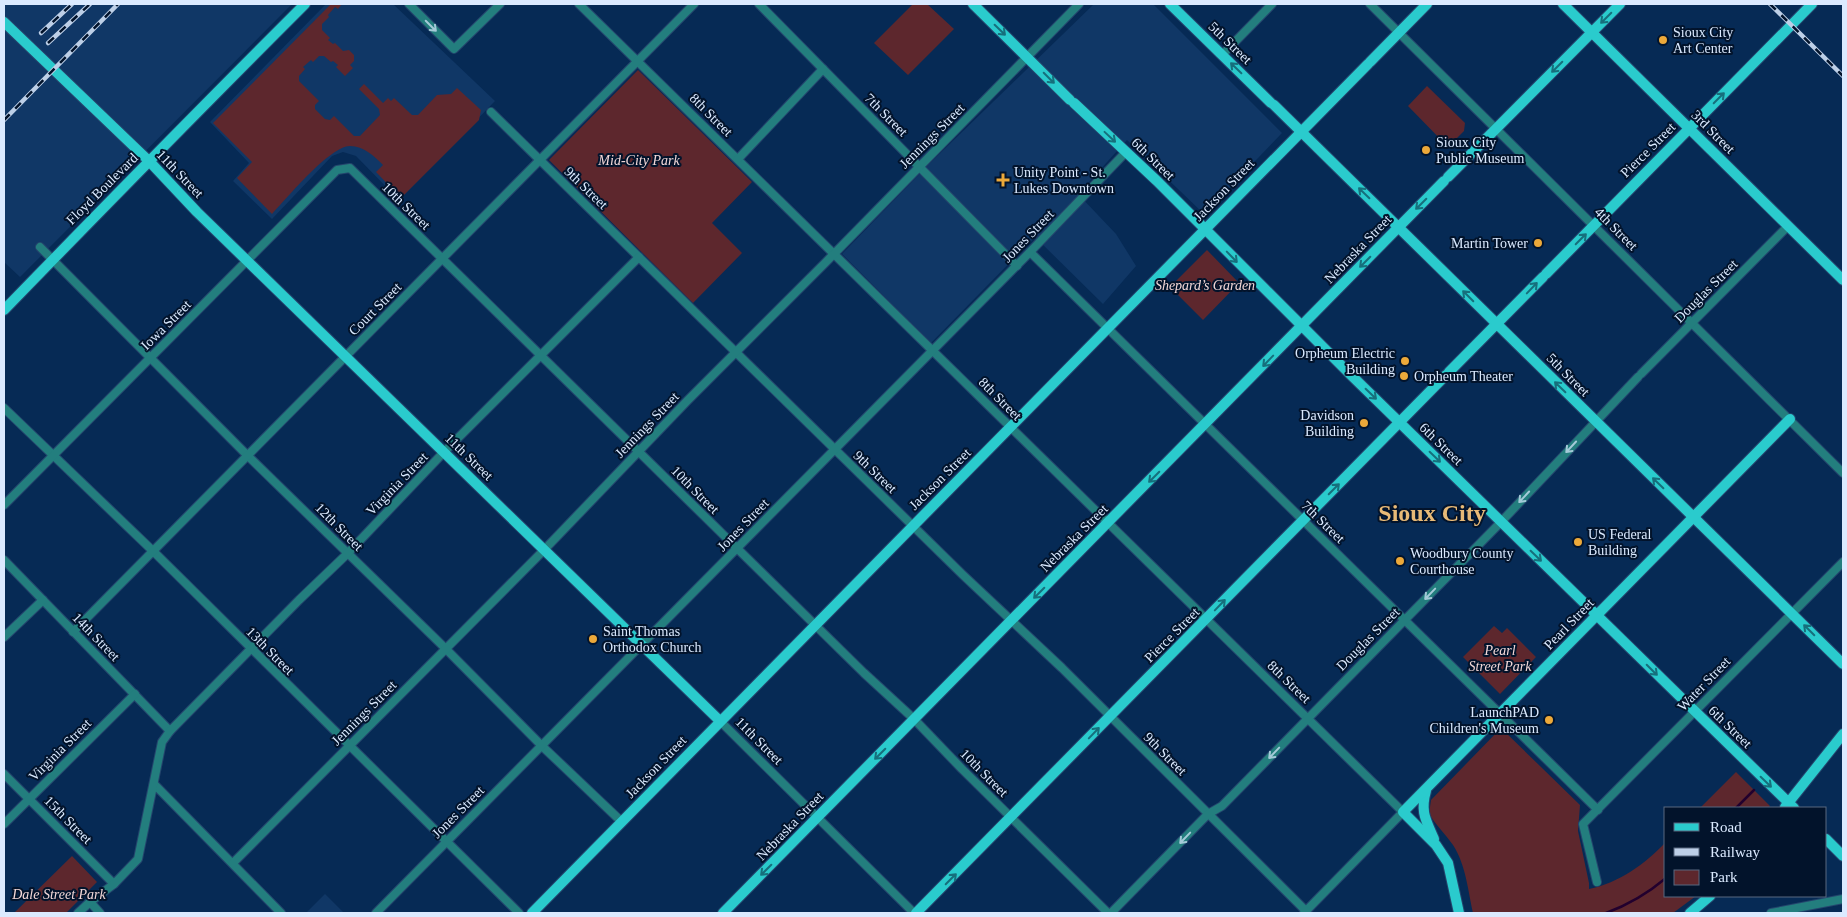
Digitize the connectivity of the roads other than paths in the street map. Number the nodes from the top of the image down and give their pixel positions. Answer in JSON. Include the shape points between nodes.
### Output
{"nodes":[{"id":1,"x":305,"y":4,"type":"edge"},
{"id":2,"x":409,"y":4,"type":"edge"},
{"id":3,"x":500,"y":4,"type":"edge"},
{"id":4,"x":579,"y":4,"type":"edge"},
{"id":5,"x":694,"y":4,"type":"edge"},
{"id":6,"x":759,"y":4,"type":"edge"},
{"id":7,"x":973,"y":4,"type":"edge"},
{"id":8,"x":1079,"y":4,"type":"edge"},
{"id":9,"x":1170,"y":4,"type":"edge"},
{"id":10,"x":1272,"y":4,"type":"edge"},
{"id":11,"x":1370,"y":4,"type":"edge"},
{"id":12,"x":1427,"y":4,"type":"edge"},
{"id":13,"x":1563,"y":4,"type":"edge"},
{"id":14,"x":1620,"y":4,"type":"edge"},
{"id":15,"x":1812,"y":4,"type":"edge"},
{"id":16,"x":4,"y":22,"type":"edge"},
{"id":17,"x":1399,"y":32,"type":"junction"},
{"id":18,"x":1592,"y":32,"type":"junction"},
{"id":19,"x":1222,"y":55,"type":"junction"},
{"id":20,"x":1028,"y":57,"type":"junction"},
{"id":21,"x":638,"y":61,"type":"junction"},
{"id":22,"x":823,"y":69,"type":"junction"},
{"id":23,"x":491,"y":112,"type":"dead end"},
{"id":24,"x":1496,"y":128,"type":"junction"},
{"id":25,"x":1689,"y":128,"type":"junction"},
{"id":26,"x":1301,"y":132,"type":"junction"},
{"id":27,"x":1126,"y":152,"type":"junction"},
{"id":28,"x":738,"y":159,"type":"junction"},
{"id":29,"x":540,"y":160,"type":"junction"},
{"id":30,"x":150,"y":162,"type":"junction"},
{"id":31,"x":919,"y":167,"type":"junction"},
{"id":32,"x":350,"y":168,"type":"joint"},
{"id":33,"x":1594,"y":225,"type":"junction"},
{"id":34,"x":1788,"y":226,"type":"junction"},
{"id":35,"x":1399,"y":227,"type":"junction"},
{"id":36,"x":1205,"y":230,"type":"junction"},
{"id":37,"x":40,"y":247,"type":"dead end"},
{"id":38,"x":1030,"y":252,"type":"junction"},
{"id":39,"x":834,"y":253,"type":"junction"},
{"id":40,"x":639,"y":257,"type":"junction"},
{"id":41,"x":442,"y":258,"type":"junction"},
{"id":42,"x":52,"y":260,"type":"junction"},
{"id":43,"x":247,"y":260,"type":"junction"},
{"id":44,"x":1017,"y":266,"type":"junction"},
{"id":45,"x":1843,"y":280,"type":"edge"},
{"id":46,"x":4,"y":310,"type":"edge"},
{"id":47,"x":1692,"y":322,"type":"junction"},
{"id":48,"x":1497,"y":324,"type":"junction"},
{"id":49,"x":1301,"y":326,"type":"junction"},
{"id":50,"x":1107,"y":328,"type":"junction"},
{"id":51,"x":933,"y":350,"type":"junction"},
{"id":52,"x":736,"y":353,"type":"junction"},
{"id":53,"x":346,"y":355,"type":"junction"},
{"id":54,"x":541,"y":356,"type":"junction"},
{"id":55,"x":151,"y":358,"type":"junction"},
{"id":56,"x":4,"y":408,"type":"edge"},
{"id":57,"x":1790,"y":419,"type":"junction"},
{"id":58,"x":1595,"y":421,"type":"junction"},
{"id":59,"x":1400,"y":423,"type":"junction"},
{"id":60,"x":1206,"y":424,"type":"junction"},
{"id":61,"x":1010,"y":426,"type":"junction"},
{"id":62,"x":834,"y":449,"type":"junction"},
{"id":63,"x":444,"y":452,"type":"junction"},
{"id":64,"x":638,"y":452,"type":"junction"},
{"id":65,"x":54,"y":455,"type":"junction"},
{"id":66,"x":248,"y":456,"type":"junction"},
{"id":67,"x":1843,"y":473,"type":"edge"},
{"id":68,"x":4,"y":506,"type":"edge"},
{"id":69,"x":1693,"y":517,"type":"junction"},
{"id":70,"x":1303,"y":520,"type":"junction"},
{"id":71,"x":1501,"y":522,"type":"junction"},
{"id":72,"x":1108,"y":523,"type":"junction"},
{"id":73,"x":913,"y":526,"type":"junction"},
{"id":74,"x":737,"y":549,"type":"junction"},
{"id":75,"x":544,"y":550,"type":"junction"},
{"id":76,"x":154,"y":552,"type":"junction"},
{"id":77,"x":348,"y":554,"type":"junction"},
{"id":78,"x":4,"y":560,"type":"edge"},
{"id":79,"x":1843,"y":562,"type":"edge"},
{"id":80,"x":43,"y":600,"type":"junction"},
{"id":81,"x":1792,"y":613,"type":"junction"},
{"id":82,"x":1597,"y":615,"type":"junction"},
{"id":83,"x":1013,"y":620,"type":"junction"},
{"id":84,"x":1206,"y":620,"type":"junction"},
{"id":85,"x":1405,"y":620,"type":"junction"},
{"id":86,"x":815,"y":625,"type":"junction"},
{"id":87,"x":74,"y":632,"type":"junction"},
{"id":88,"x":4,"y":637,"type":"edge"},
{"id":89,"x":641,"y":645,"type":"junction"},
{"id":90,"x":445,"y":648,"type":"junction"},
{"id":91,"x":250,"y":649,"type":"junction"},
{"id":92,"x":1843,"y":664,"type":"edge"},
{"id":93,"x":135,"y":694,"type":"junction"},
{"id":94,"x":1694,"y":712,"type":"junction"},
{"id":95,"x":1500,"y":714,"type":"junction"},
{"id":96,"x":1109,"y":717,"type":"junction"},
{"id":97,"x":1308,"y":718,"type":"junction"},
{"id":98,"x":914,"y":720,"type":"junction"},
{"id":99,"x":720,"y":721,"type":"junction"},
{"id":100,"x":170,"y":731,"type":"junction"},
{"id":101,"x":1843,"y":734,"type":"edge"},
{"id":102,"x":348,"y":746,"type":"junction"},
{"id":103,"x":542,"y":746,"type":"junction"},
{"id":104,"x":4,"y":774,"type":"edge"},
{"id":105,"x":154,"y":784,"type":"junction"},
{"id":106,"x":1427,"y":788,"type":"junction"},
{"id":107,"x":29,"y":799,"type":"junction"},
{"id":108,"x":1789,"y":807,"type":"edge"},
{"id":109,"x":1598,"y":810,"type":"junction"},
{"id":110,"x":1404,"y":812,"type":"junction"},
{"id":111,"x":1208,"y":814,"type":"junction"},
{"id":112,"x":817,"y":818,"type":"junction"},
{"id":113,"x":1011,"y":818,"type":"junction"},
{"id":114,"x":622,"y":822,"type":"junction"},
{"id":115,"x":4,"y":824,"type":"edge"},
{"id":116,"x":447,"y":841,"type":"junction"},
{"id":117,"x":1827,"y":841,"type":"edge"},
{"id":118,"x":1436,"y":845,"type":"junction"},
{"id":119,"x":1843,"y":856,"type":"edge"},
{"id":120,"x":233,"y":863,"type":"junction"},
{"id":121,"x":1597,"y":882,"type":"dead end"},
{"id":122,"x":114,"y":884,"type":"junction"},
{"id":123,"x":1709,"y":897,"type":"edge"},
{"id":124,"x":1843,"y":899,"type":"edge"},
{"id":125,"x":90,"y":902,"type":"junction"},
{"id":126,"x":1305,"y":912,"type":"edge"},
{"id":127,"x":78,"y":913,"type":"edge"},
{"id":128,"x":100,"y":913,"type":"edge"},
{"id":129,"x":281,"y":913,"type":"edge"},
{"id":130,"x":376,"y":913,"type":"edge"},
{"id":131,"x":519,"y":913,"type":"edge"},
{"id":132,"x":532,"y":913,"type":"edge"},
{"id":133,"x":723,"y":913,"type":"edge"},
{"id":134,"x":915,"y":913,"type":"edge"},
{"id":135,"x":1109,"y":913,"type":"edge"},
{"id":136,"x":1460,"y":913,"type":"edge"},
{"id":137,"x":1690,"y":913,"type":"edge"},
{"id":138,"x":1772,"y":913,"type":"edge"}],
"edges":[{"from":1,"to":30,"type":"main road","name":"Floyd Boulevard"},
{"from":2,"to":3,"type":"street","one_way":true,"via":[[454,48]]},
{"from":4,"to":21,"type":"street","name":"8th Street"},
{"from":5,"to":21,"type":"street","name":"Court Street"},
{"from":6,"to":22,"type":"street","name":"7th Street"},
{"from":7,"to":20,"type":"main road","name":"6th Street","one_way":true},
{"from":8,"to":20,"type":"street","name":"Jennings Street"},
{"from":9,"to":19,"type":"main road","name":"5th Street"},
{"from":10,"to":19,"type":"street"},
{"from":11,"to":17,"type":"street","name":"4th Street"},
{"from":12,"to":17,"type":"main road","name":"Jackson Street"},
{"from":13,"to":18,"type":"main road","name":"3rd Street"},
{"from":14,"to":18,"type":"main road","name":"Nebraska Street","one_way":true},
{"from":25,"to":15,"type":"main road","name":"Pierce Street","one_way":true},
{"from":16,"to":30,"type":"main road","name":"11th Street"},
{"from":17,"to":24,"type":"street","name":"4th Street"},
{"from":17,"to":26,"type":"main road","name":"Jackson Street"},
{"from":18,"to":24,"type":"main road","name":"Nebraska Street","one_way":true},
{"from":18,"to":25,"type":"main road","name":"3rd Street"},
{"from":26,"to":19,"type":"main road","name":"5th Street","one_way":true},
{"from":20,"to":27,"type":"main road","name":"6th Street","one_way":true},
{"from":20,"to":31,"type":"street","name":"Jennings Street"},
{"from":21,"to":28,"type":"street","name":"8th Street"},
{"from":21,"to":29,"type":"street","name":"Court Street"},
{"from":22,"to":28,"type":"street"},
{"from":22,"to":31,"type":"street","name":"7th Street"},
{"from":23,"to":29,"type":"street","name":"9th Street"},
{"from":24,"to":33,"type":"street","name":"4th Street"},
{"from":24,"to":35,"type":"main road","name":"Nebraska Street","one_way":true},
{"from":25,"to":33,"type":"main road","name":"Pierce Street"},
{"from":25,"to":34,"type":"main road","name":"3rd Street"},
{"from":35,"to":26,"type":"main road","name":"5th Street","one_way":true},
{"from":26,"to":36,"type":"main road","name":"Jackson Street"},
{"from":27,"to":36,"type":"main road","name":"6th Street"},
{"from":27,"to":38,"type":"street","name":"Jones Street"},
{"from":28,"to":39,"type":"street","name":"8th Street"},
{"from":29,"to":40,"type":"street","name":"9th Street"},
{"from":29,"to":41,"type":"street","name":"Court Street"},
{"from":30,"to":42,"type":"main road","name":"Floyd Boulevard"},
{"from":30,"to":43,"type":"main road","name":"11th Street"},
{"from":31,"to":39,"type":"street","name":"Jennings Street"},
{"from":31,"to":44,"type":"street","name":"7th Street"},
{"from":32,"to":41,"type":"street","name":"10th Street"},
{"from":32,"to":43,"type":"street","name":"Iowa Street","via":[[337,170]]},
{"from":33,"to":47,"type":"street","name":"4th Street"},
{"from":48,"to":33,"type":"main road","name":"Pierce Street","one_way":true},
{"from":34,"to":45,"type":"main road","name":"3rd Street"},
{"from":34,"to":47,"type":"street","name":"Douglas Street"},
{"from":48,"to":35,"type":"main road","name":"5th Street","one_way":true},
{"from":35,"to":49,"type":"main road","name":"Nebraska Street","one_way":true},
{"from":36,"to":49,"type":"main road","name":"6th Street","one_way":true},
{"from":36,"to":50,"type":"main road","name":"Jackson Street"},
{"from":37,"to":42,"type":"street","name":"12th Street"},
{"from":38,"to":44,"type":"street","name":"Jones Street"},
{"from":38,"to":50,"type":"street","name":"7th Street"},
{"from":39,"to":51,"type":"street","name":"8th Street"},
{"from":39,"to":52,"type":"street","name":"Jennings Street"},
{"from":40,"to":52,"type":"street","name":"9th Street"},
{"from":40,"to":54,"type":"street","name":"Virginia Street"},
{"from":41,"to":53,"type":"street","name":"Court Street"},
{"from":41,"to":54,"type":"street","name":"10th Street"},
{"from":42,"to":46,"type":"main road","name":"Floyd Boulevard"},
{"from":42,"to":55,"type":"street","name":"12th Street"},
{"from":43,"to":53,"type":"main road","name":"11th Street"},
{"from":43,"to":55,"type":"street","name":"Iowa Street"},
{"from":44,"to":51,"type":"street","name":"Jones Street"},
{"from":47,"to":57,"type":"street","name":"4th Street"},
{"from":47,"to":58,"type":"street","name":"Douglas Street"},
{"from":58,"to":48,"type":"main road","name":"5th Street","one_way":true},
{"from":48,"to":59,"type":"main road","name":"Pierce Street"},
{"from":49,"to":59,"type":"main road","name":"6th Street","one_way":true},
{"from":49,"to":60,"type":"main road","name":"Nebraska Street","one_way":true},
{"from":50,"to":60,"type":"street","name":"7th Street"},
{"from":50,"to":61,"type":"main road","name":"Jackson Street"},
{"from":51,"to":61,"type":"street","name":"8th Street"},
{"from":51,"to":62,"type":"street","name":"Jones Street"},
{"from":52,"to":62,"type":"street","name":"9th Street"},
{"from":52,"to":64,"type":"street","name":"Jennings Street"},
{"from":53,"to":63,"type":"main road","name":"11th Street"},
{"from":53,"to":66,"type":"street","name":"Court Street"},
{"from":54,"to":63,"type":"street","name":"Virginia Street"},
{"from":54,"to":64,"type":"street","name":"10th Street"},
{"from":55,"to":65,"type":"street","name":"Iowa Street"},
{"from":55,"to":66,"type":"street","name":"12th Street"},
{"from":56,"to":65,"type":"street","name":"13th Street"},
{"from":57,"to":67,"type":"street","name":"4th Street"},
{"from":57,"to":69,"type":"main road","name":"Pearl Street"},
{"from":69,"to":58,"type":"main road","name":"5th Street","one_way":true},
{"from":58,"to":71,"type":"street","name":"Douglas Street","one_way":true},
{"from":70,"to":59,"type":"main road","name":"Pierce Street","one_way":true},
{"from":59,"to":71,"type":"main road","name":"6th Street","one_way":true},
{"from":60,"to":70,"type":"street","name":"7th Street"},
{"from":60,"to":72,"type":"main road","name":"Nebraska Street","one_way":true},
{"from":61,"to":72,"type":"street","name":"8th Street"},
{"from":61,"to":73,"type":"main road","name":"Jackson Street"},
{"from":62,"to":73,"type":"street","name":"9th Street"},
{"from":62,"to":74,"type":"street","name":"Jones Street"},
{"from":63,"to":75,"type":"main road","name":"11th Street"},
{"from":63,"to":77,"type":"street","name":"Virginia Street"},
{"from":64,"to":74,"type":"street","name":"10th Street"},
{"from":64,"to":75,"type":"street","name":"Jennings Street"},
{"from":65,"to":68,"type":"street","name":"Iowa Street"},
{"from":65,"to":76,"type":"street","name":"13th Street"},
{"from":66,"to":76,"type":"street","name":"Court Street"},
{"from":66,"to":77,"type":"street","name":"12th Street"},
{"from":69,"to":81,"type":"main road","name":"5th Street"},
{"from":69,"to":82,"type":"main road","name":"Pearl Street"},
{"from":84,"to":70,"type":"main road","name":"Pierce Street","one_way":true},
{"from":70,"to":85,"type":"street","name":"7th Street"},
{"from":71,"to":82,"type":"main road","name":"6th Street","one_way":true},
{"from":71,"to":85,"type":"street","name":"Douglas Street","one_way":true},
{"from":72,"to":83,"type":"main road","name":"Nebraska Street","one_way":true},
{"from":72,"to":84,"type":"street","name":"8th Street"},
{"from":73,"to":83,"type":"street","name":"9th Street"},
{"from":73,"to":86,"type":"main road","name":"Jackson Street"},
{"from":74,"to":86,"type":"street","name":"10th Street"},
{"from":74,"to":89,"type":"street","name":"Jones Street"},
{"from":75,"to":89,"type":"main road","name":"11th Street"},
{"from":75,"to":90,"type":"street","name":"Jennings Street"},
{"from":76,"to":87,"type":"street","name":"Court Street"},
{"from":76,"to":91,"type":"street","name":"13th Street"},
{"from":77,"to":90,"type":"street","name":"12th Street"},
{"from":77,"to":91,"type":"street","name":"Virginia Street"},
{"from":78,"to":80,"type":"street","name":"14th Street"},
{"from":79,"to":81,"type":"street","name":"Water Street"},
{"from":80,"to":87,"type":"street","name":"14th Street"},
{"from":80,"to":88,"type":"street"},
{"from":92,"to":81,"type":"main road","name":"5th Street","one_way":true},
{"from":81,"to":94,"type":"street","name":"Water Street"},
{"from":82,"to":94,"type":"main road","name":"6th Street","one_way":true},
{"from":82,"to":95,"type":"main road","name":"Pearl Street"},
{"from":83,"to":96,"type":"street","name":"9th Street"},
{"from":83,"to":98,"type":"main road","name":"Nebraska Street"},
{"from":84,"to":96,"type":"main road","name":"Pierce Street"},
{"from":84,"to":97,"type":"street","name":"8th Street"},
{"from":85,"to":95,"type":"street","name":"7th Street"},
{"from":85,"to":97,"type":"street","name":"Douglas Street"},
{"from":86,"to":98,"type":"street","name":"10th Street"},
{"from":86,"to":99,"type":"main road","name":"Jackson Street"},
{"from":87,"to":93,"type":"street","name":"14th Street"},
{"from":89,"to":99,"type":"main road","name":"11th Street"},
{"from":89,"to":103,"type":"street","name":"Jones Street"},
{"from":90,"to":102,"type":"street","name":"Jennings Street"},
{"from":90,"to":103,"type":"street","name":"12th Street"},
{"from":91,"to":100,"type":"street","name":"Virginia Street"},
{"from":91,"to":102,"type":"street","name":"13th Street"},
{"from":93,"to":100,"type":"street","name":"14th Street"},
{"from":93,"to":107,"type":"street","name":"Virginia Street"},
{"from":94,"to":108,"type":"main road","name":"6th Street","one_way":true},
{"from":94,"to":109,"type":"street","name":"Water Street"},
{"from":95,"to":106,"type":"main road","name":"Pearl Street"},
{"from":95,"to":109,"type":"street","name":"7th Street"},
{"from":96,"to":111,"type":"street","name":"9th Street"},
{"from":113,"to":96,"type":"main road","name":"Pierce Street","one_way":true},
{"from":97,"to":110,"type":"street","name":"8th Street"},
{"from":97,"to":111,"type":"street","name":"Douglas Street","one_way":true,"via":[[1222,806]]},
{"from":98,"to":112,"type":"main road","name":"Nebraska Street","one_way":true},
{"from":98,"to":113,"type":"street","name":"10th Street"},
{"from":99,"to":112,"type":"street","name":"11th Street"},
{"from":99,"to":114,"type":"main road","name":"Jackson Street"},
{"from":100,"to":105,"type":"street","name":"Virginia Street","via":[[162,742]]},
{"from":101,"to":108,"type":"main road"},
{"from":102,"to":116,"type":"street","name":"13th Street"},
{"from":102,"to":120,"type":"street","name":"Jennings Street"},
{"from":103,"to":114,"type":"street","name":"12th Street"},
{"from":103,"to":116,"type":"street","name":"Jones Street"},
{"from":104,"to":107,"type":"street","name":"15th Street"},
{"from":105,"to":120,"type":"street"},
{"from":105,"to":122,"type":"street","name":"Virginia Street","via":[[138,859]]},
{"from":106,"to":110,"type":"main road","name":"Pearl Street"},
{"from":106,"to":118,"type":"main road","via":[[1422,803],[1423,815]]},
{"from":107,"to":115,"type":"street","name":"Virginia Street"},
{"from":107,"to":122,"type":"street","name":"15th Street"},
{"from":109,"to":121,"type":"street","name":"Water Street","via":[[1583,824]]},
{"from":110,"to":118,"type":"main road"},
{"from":110,"to":126,"type":"street","name":"Pearl Street"},
{"from":111,"to":126,"type":"street","name":"9th Street"},
{"from":111,"to":135,"type":"street","name":"Douglas Street","one_way":true},
{"from":112,"to":133,"type":"main road","name":"Nebraska Street","one_way":true},
{"from":112,"to":134,"type":"street","name":"11th Street"},
{"from":134,"to":113,"type":"main road","name":"Pierce Street","one_way":true},
{"from":113,"to":135,"type":"street","name":"10th Street"},
{"from":114,"to":132,"type":"main road","name":"Jackson Street"},
{"from":116,"to":130,"type":"street","name":"Jones Street"},
{"from":116,"to":131,"type":"street","name":"13th Street"},
{"from":117,"to":119,"type":"main road"},
{"from":118,"to":136,"type":"main road","via":[[1448,863]]},
{"from":120,"to":129,"type":"street"},
{"from":122,"to":125,"type":"street","name":"Virginia Street"},
{"from":123,"to":137,"type":"main road"},
{"from":124,"to":138,"type":"street"},
{"from":125,"to":127,"type":"street","name":"Virginia Street"},
{"from":125,"to":128,"type":"street"}]}
